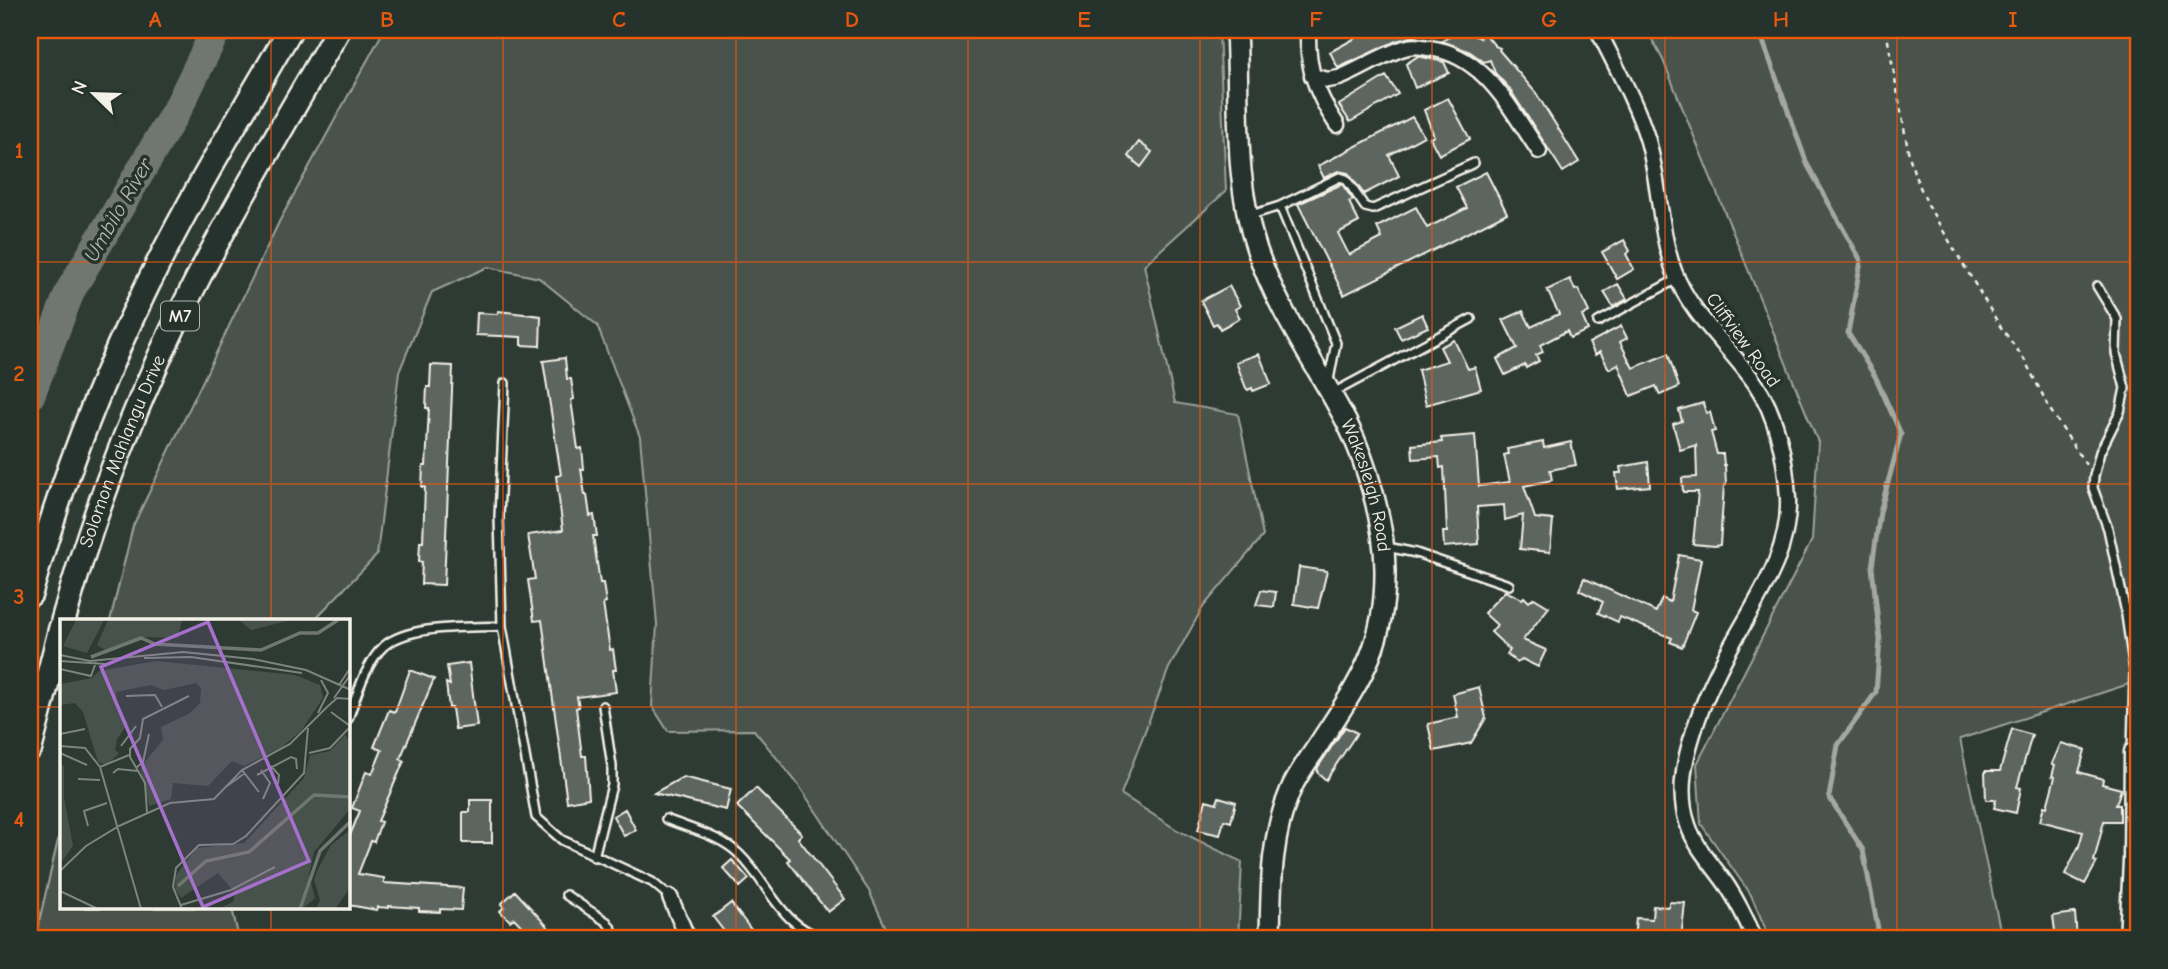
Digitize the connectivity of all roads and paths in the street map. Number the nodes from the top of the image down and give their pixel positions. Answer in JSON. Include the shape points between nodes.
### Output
{"nodes":[{"id":1,"x":290,"y":30,"type":"edge"},
{"id":2,"x":338,"y":30,"type":"edge"},
{"id":3,"x":1236,"y":30,"type":"edge"},
{"id":4,"x":1308,"y":30,"type":"edge"},
{"id":5,"x":1598,"y":30,"type":"edge"},
{"id":6,"x":1886,"y":30,"type":"edge"},
{"id":7,"x":1312,"y":76,"type":"junction"},
{"id":8,"x":1337,"y":125,"type":"dead end"},
{"id":9,"x":1539,"y":151,"type":"dead end"},
{"id":10,"x":1474,"y":163,"type":"dead end"},
{"id":11,"x":1280,"y":206,"type":"junction"},
{"id":12,"x":1247,"y":217,"type":"junction"},
{"id":13,"x":1678,"y":279,"type":"junction"},
{"id":14,"x":2097,"y":286,"type":"dead end"},
{"id":15,"x":1471,"y":319,"type":"dead end"},
{"id":16,"x":1598,"y":323,"type":"dead end"},
{"id":17,"x":505,"y":383,"type":"dead end"},
{"id":18,"x":1329,"y":391,"type":"junction"},
{"id":19,"x":2094,"y":476,"type":"junction"},
{"id":20,"x":1383,"y":546,"type":"junction"},
{"id":21,"x":1509,"y":585,"type":"dead end"},
{"id":22,"x":30,"y":594,"type":"edge"},
{"id":23,"x":64,"y":619,"type":"edge"},
{"id":24,"x":502,"y":626,"type":"junction"},
{"id":25,"x":60,"y":632,"type":"edge"},
{"id":26,"x":603,"y":706,"type":"dead end"},
{"id":27,"x":350,"y":714,"type":"edge"},
{"id":28,"x":30,"y":748,"type":"edge"},
{"id":29,"x":2132,"y":751,"type":"joint"},
{"id":30,"x":666,"y":819,"type":"dead end"},
{"id":31,"x":594,"y":857,"type":"junction"},
{"id":32,"x":566,"y":895,"type":"dead end"},
{"id":33,"x":670,"y":897,"type":"joint"},
{"id":34,"x":618,"y":939,"type":"edge"},
{"id":35,"x":688,"y":939,"type":"edge"},
{"id":36,"x":826,"y":939,"type":"edge"},
{"id":37,"x":1270,"y":939,"type":"edge"},
{"id":38,"x":1755,"y":939,"type":"edge"},
{"id":39,"x":2127,"y":939,"type":"edge"}],
"edges":[{"from":1,"to":22,"type":"highway","number":"M7","via":[[146,287],[83,435]]},
{"from":2,"to":23,"type":"highway","name":"Solomon Mahlangu Drive","number":"M7","via":[[216,243],[160,357],[105,492]]},
{"from":3,"to":12,"type":"main road","name":"Wakesleigh Road"},
{"from":4,"to":7,"type":"street"},
{"from":5,"to":13,"type":"street","name":"Cliffview Road","via":[[1647,139],[1666,246]]},
{"from":6,"to":19,"type":"path","via":[[1909,155],[1929,207]]},
{"from":7,"to":8,"type":"street","via":[[1319,98]]},
{"from":7,"to":9,"type":"street","via":[[1339,78],[1411,46],[1440,49],[1476,66]]},
{"from":10,"to":11,"type":"lane","via":[[1373,209],[1365,207],[1340,177]]},
{"from":11,"to":12,"type":"lane"},
{"from":11,"to":18,"type":"lane","via":[[1336,343]]},
{"from":12,"to":18,"type":"main road","name":"Wakesleigh Road","via":[[1282,308]]},
{"from":13,"to":16,"type":"lane"},
{"from":13,"to":38,"type":"street","name":"Cliffview Road","via":[[1756,384],[1779,439],[1786,474],[1786,528],[1777,560],[1708,690],[1684,760],[1681,792],[1699,849],[1728,887]]},
{"from":14,"to":19,"type":"lane","via":[[2117,319],[2116,353],[2125,397]]},
{"from":15,"to":18,"type":"lane"},
{"from":17,"to":24,"type":"lane","via":[[499,517]]},
{"from":18,"to":20,"type":"main road","name":"Wakesleigh Road","via":[[1348,425],[1373,493]]},
{"from":19,"to":29,"type":"lane","via":[[2118,571],[2134,671]]},
{"from":20,"to":21,"type":"lane"},
{"from":20,"to":37,"type":"main road","name":"Wakesleigh Road","via":[[1384,604],[1367,667],[1292,787],[1278,825]]},
{"from":24,"to":27,"type":"lane","via":[[406,634],[383,646],[364,675]]},
{"from":24,"to":31,"type":"lane","via":[[537,817],[562,841]]},
{"from":25,"to":28,"type":"highway"},
{"from":26,"to":31,"type":"lane","via":[[612,785]]},
{"from":29,"to":39,"type":"street"},
{"from":30,"to":36,"type":"lane","via":[[726,843],[740,854],[787,918],[800,929]]},
{"from":31,"to":33,"type":"lane","via":[[652,882]]},
{"from":32,"to":34,"type":"lane","via":[[607,922]]},
{"from":33,"to":35,"type":"street"}]}
